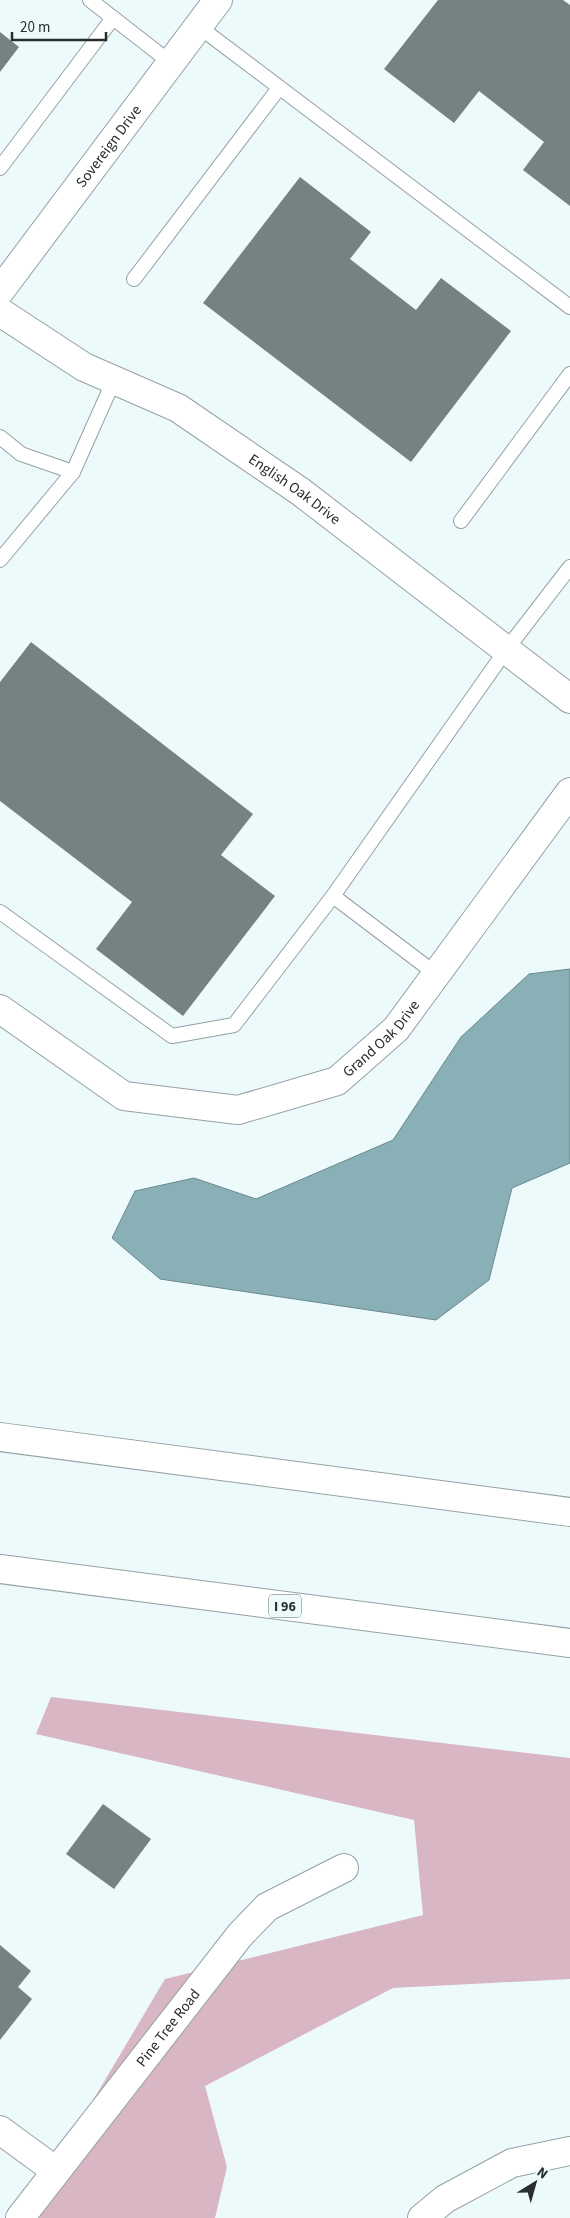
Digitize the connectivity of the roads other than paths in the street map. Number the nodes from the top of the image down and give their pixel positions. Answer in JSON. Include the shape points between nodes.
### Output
{"nodes":[{"id":1,"x":90,"y":0,"type":"edge"},
{"id":2,"x":218,"y":0,"type":"edge"},
{"id":3,"x":113,"y":18,"type":"junction"},
{"id":4,"x":198,"y":26,"type":"junction"},
{"id":5,"x":171,"y":63,"type":"junction"},
{"id":6,"x":279,"y":88,"type":"junction"},
{"id":7,"x":0,"y":168,"type":"edge"},
{"id":8,"x":134,"y":279,"type":"dead end"},
{"id":9,"x":0,"y":291,"type":"edge"},
{"id":10,"x":570,"y":307,"type":"edge"},
{"id":11,"x":0,"y":312,"type":"edge"},
{"id":12,"x":570,"y":374,"type":"edge"},
{"id":13,"x":114,"y":380,"type":"junction"},
{"id":14,"x":0,"y":437,"type":"edge"},
{"id":15,"x":73,"y":472,"type":"junction"},
{"id":16,"x":461,"y":522,"type":"dead end"},
{"id":17,"x":0,"y":560,"type":"edge"},
{"id":18,"x":570,"y":567,"type":"edge"},
{"id":19,"x":506,"y":650,"type":"junction"},
{"id":20,"x":570,"y":699,"type":"edge"},
{"id":21,"x":570,"y":792,"type":"edge"},
{"id":22,"x":333,"y":896,"type":"junction"},
{"id":23,"x":0,"y":912,"type":"edge"},
{"id":24,"x":436,"y":974,"type":"junction"},
{"id":25,"x":0,"y":1009,"type":"edge"},
{"id":26,"x":0,"y":1437,"type":"edge"},
{"id":27,"x":570,"y":1512,"type":"edge"},
{"id":28,"x":0,"y":1569,"type":"edge"},
{"id":29,"x":570,"y":1643,"type":"edge"},
{"id":30,"x":344,"y":1868,"type":"dead end"},
{"id":31,"x":0,"y":2130,"type":"edge"},
{"id":32,"x":570,"y":2152,"type":"edge"},
{"id":33,"x":56,"y":2171,"type":"junction"},
{"id":34,"x":20,"y":2218,"type":"edge"},
{"id":35,"x":422,"y":2218,"type":"edge"}],
"edges":[{"from":1,"to":3,"type":"lane"},
{"from":2,"to":4,"type":"main road","name":"Sovereign Drive"},
{"from":3,"to":5,"type":"lane"},
{"from":3,"to":7,"type":"lane"},
{"from":4,"to":5,"type":"main road","name":"Sovereign Drive"},
{"from":4,"to":6,"type":"lane"},
{"from":5,"to":9,"type":"main road","name":"Sovereign Drive"},
{"from":6,"to":8,"type":"lane"},
{"from":6,"to":10,"type":"lane"},
{"from":11,"to":13,"type":"main road","name":"English Oak Drive","via":[[84,367]]},
{"from":12,"to":16,"type":"lane"},
{"from":13,"to":15,"type":"lane"},
{"from":13,"to":19,"type":"main road","name":"English Oak Drive","via":[[178,408],[301,492]]},
{"from":14,"to":15,"type":"lane","via":[[21,454]]},
{"from":15,"to":17,"type":"lane"},
{"from":18,"to":19,"type":"lane"},
{"from":19,"to":20,"type":"main road","name":"English Oak Drive"},
{"from":19,"to":22,"type":"lane"},
{"from":21,"to":24,"type":"main road","name":"Grand Oak Drive"},
{"from":22,"to":23,"type":"lane","via":[[234,1025],[172,1036]]},
{"from":22,"to":24,"type":"lane"},
{"from":24,"to":25,"type":"main road","name":"Grand Oak Drive","via":[[396,1029],[337,1081],[238,1110],[124,1096]]},
{"from":26,"to":27,"type":"main road"},
{"from":28,"to":29,"type":"main road","number":"I 96"},
{"from":30,"to":33,"type":"main road","name":"Pine Tree Road","via":[[267,1907],[240,1935]]},
{"from":31,"to":33,"type":"main road"},
{"from":32,"to":35,"type":"main road","via":[[512,2163],[445,2199]]},
{"from":33,"to":34,"type":"main road","name":"Pine Tree Road"}]}
